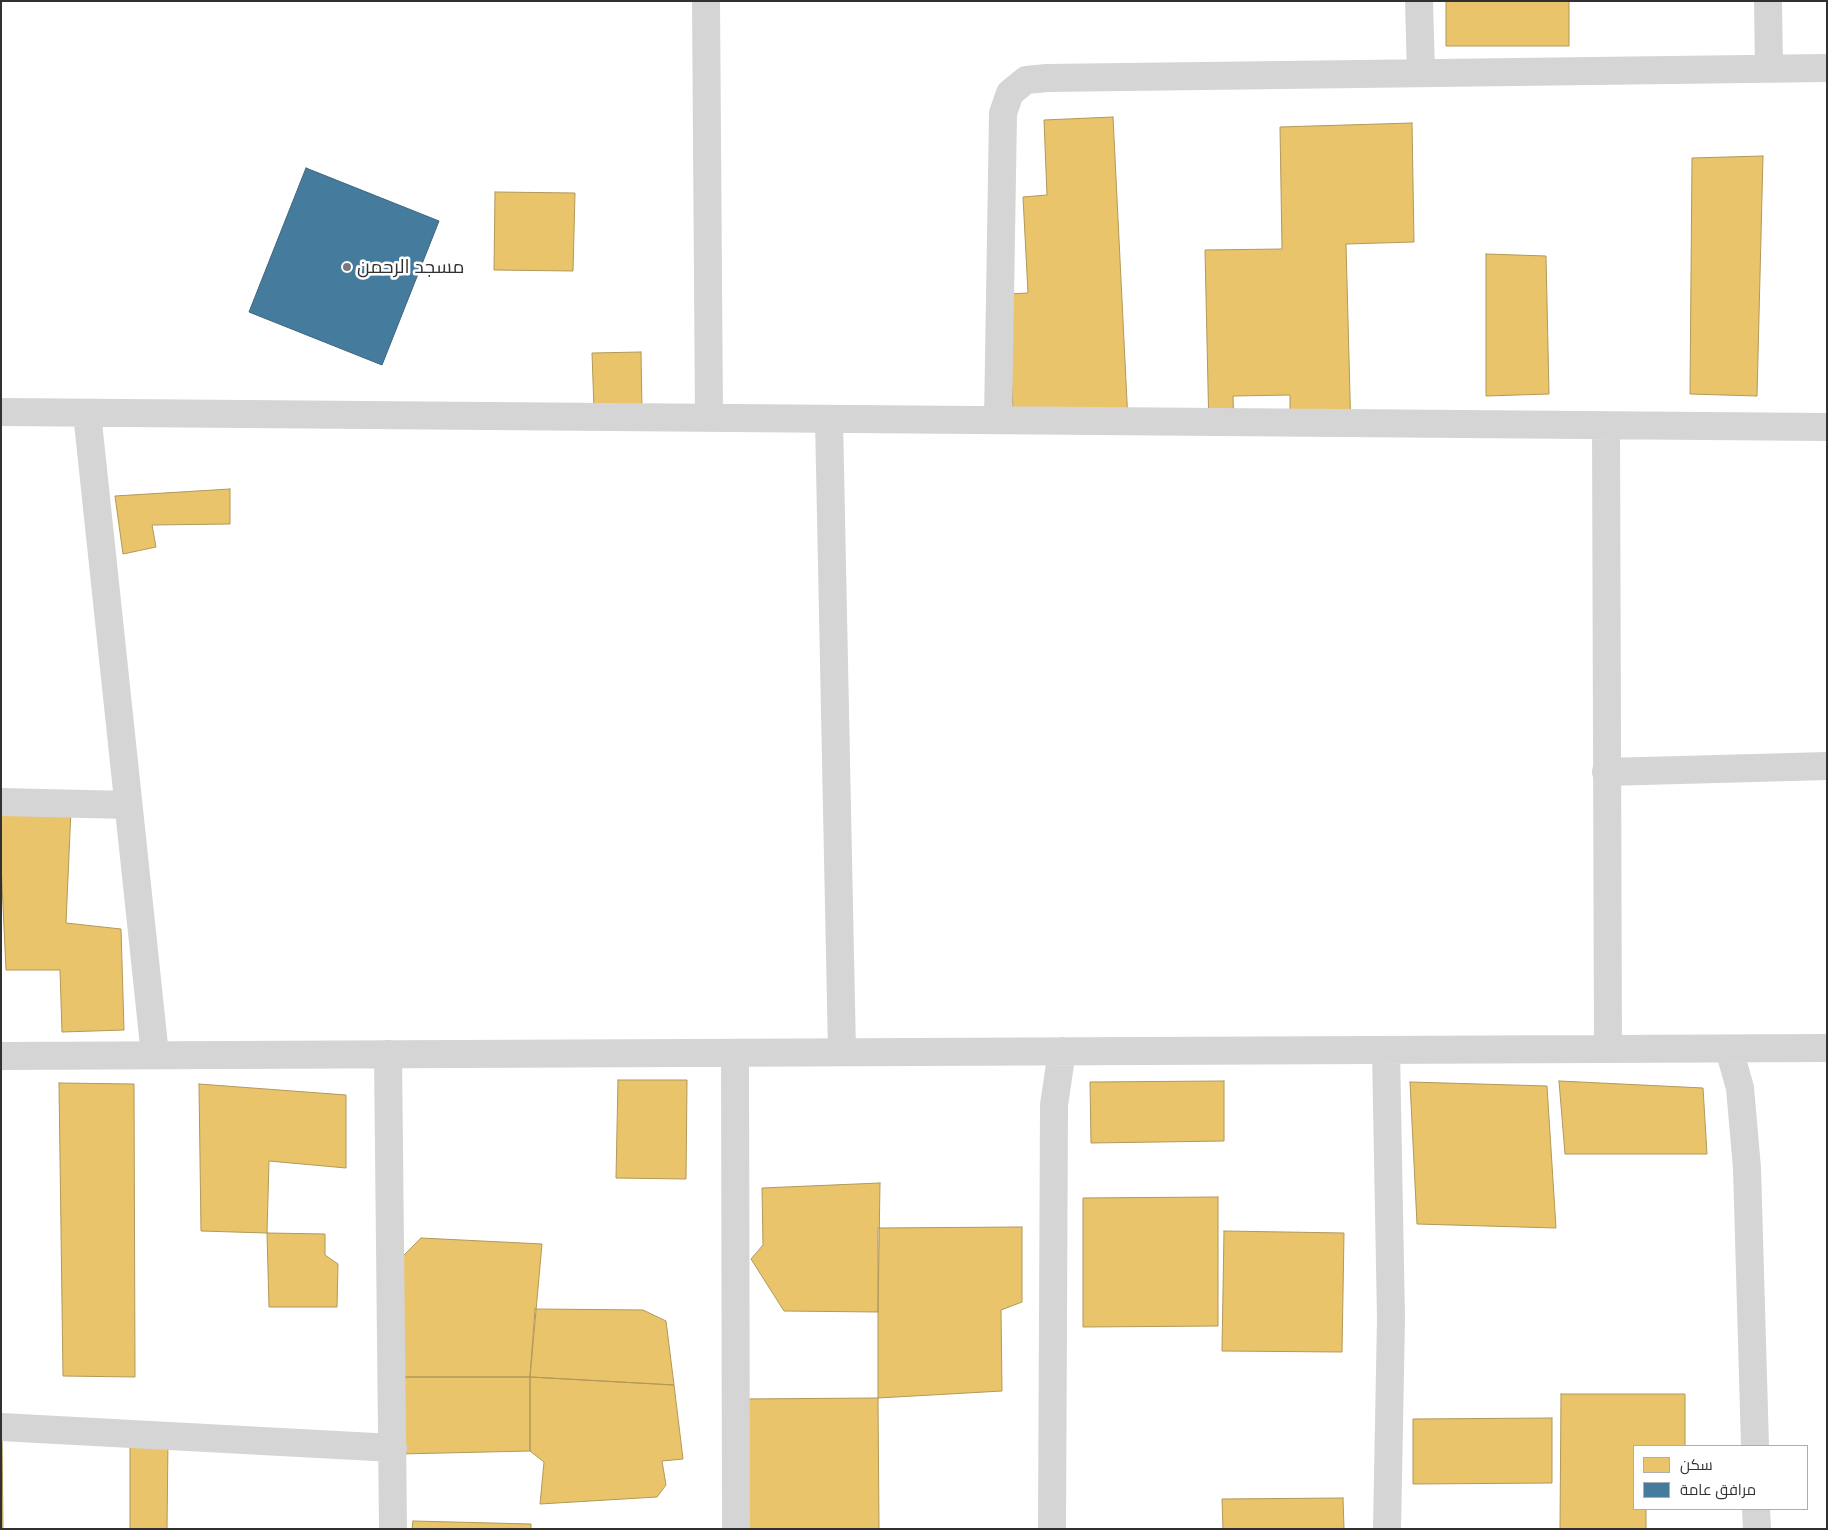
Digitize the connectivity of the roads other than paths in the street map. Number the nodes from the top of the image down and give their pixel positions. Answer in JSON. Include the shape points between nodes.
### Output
{"nodes":[{"id":1,"x":706,"y":1,"type":"edge"},
{"id":2,"x":1419,"y":1,"type":"edge"},
{"id":3,"x":1768,"y":1,"type":"edge"},
{"id":4,"x":1769,"y":68,"type":"junction"},
{"id":5,"x":1827,"y":68,"type":"edge"},
{"id":6,"x":1421,"y":73,"type":"junction"},
{"id":7,"x":1,"y":412,"type":"edge"},
{"id":8,"x":88,"y":412,"type":"junction"},
{"id":9,"x":709,"y":418,"type":"junction"},
{"id":10,"x":829,"y":419,"type":"junction"},
{"id":11,"x":998,"y":420,"type":"junction"},
{"id":12,"x":1606,"y":426,"type":"junction"},
{"id":13,"x":1827,"y":428,"type":"edge"},
{"id":14,"x":1827,"y":766,"type":"edge"},
{"id":15,"x":1606,"y":772,"type":"junction"},
{"id":16,"x":1,"y":802,"type":"edge"},
{"id":17,"x":128,"y":805,"type":"junction"},
{"id":18,"x":1729,"y":1048,"type":"junction"},
{"id":19,"x":1827,"y":1048,"type":"edge"},
{"id":20,"x":1608,"y":1049,"type":"junction"},
{"id":21,"x":1386,"y":1050,"type":"junction"},
{"id":22,"x":842,"y":1052,"type":"junction"},
{"id":23,"x":1062,"y":1052,"type":"junction"},
{"id":24,"x":736,"y":1053,"type":"junction"},
{"id":25,"x":388,"y":1054,"type":"junction"},
{"id":26,"x":155,"y":1055,"type":"junction"},
{"id":27,"x":1,"y":1056,"type":"edge"},
{"id":28,"x":1,"y":1427,"type":"edge"},
{"id":29,"x":1754,"y":1445,"type":"edge"},
{"id":30,"x":393,"y":1448,"type":"junction"},
{"id":31,"x":1756,"y":1510,"type":"edge"},
{"id":32,"x":393,"y":1529,"type":"edge"},
{"id":33,"x":736,"y":1529,"type":"edge"},
{"id":34,"x":1052,"y":1529,"type":"edge"},
{"id":35,"x":1387,"y":1529,"type":"edge"},
{"id":36,"x":1757,"y":1529,"type":"edge"}],
"edges":[{"from":1,"to":9,"type":"street"},
{"from":2,"to":6,"type":"street"},
{"from":3,"to":4,"type":"street"},
{"from":4,"to":5,"type":"street"},
{"from":4,"to":6,"type":"street"},
{"from":6,"to":11,"type":"street","via":[[1047,78],[1026,80],[1010,93],[1003,113]]},
{"from":7,"to":8,"type":"street"},
{"from":8,"to":9,"type":"street"},
{"from":8,"to":17,"type":"street"},
{"from":9,"to":10,"type":"street"},
{"from":10,"to":11,"type":"street"},
{"from":10,"to":22,"type":"street"},
{"from":11,"to":12,"type":"street"},
{"from":12,"to":13,"type":"street"},
{"from":12,"to":15,"type":"street"},
{"from":14,"to":15,"type":"street"},
{"from":15,"to":20,"type":"street"},
{"from":16,"to":17,"type":"street"},
{"from":17,"to":26,"type":"street"},
{"from":18,"to":19,"type":"street"},
{"from":18,"to":20,"type":"street"},
{"from":18,"to":29,"type":"street","via":[[1740,1088],[1747,1168]]},
{"from":20,"to":21,"type":"street"},
{"from":21,"to":23,"type":"street"},
{"from":21,"to":35,"type":"street","via":[[1391,1319]]},
{"from":22,"to":23,"type":"street"},
{"from":22,"to":24,"type":"street"},
{"from":23,"to":34,"type":"street","via":[[1054,1105]]},
{"from":24,"to":25,"type":"street"},
{"from":24,"to":33,"type":"street"},
{"from":25,"to":26,"type":"street"},
{"from":25,"to":30,"type":"street"},
{"from":26,"to":27,"type":"street"},
{"from":28,"to":30,"type":"street"},
{"from":30,"to":32,"type":"street"},
{"from":31,"to":36,"type":"street"}]}
